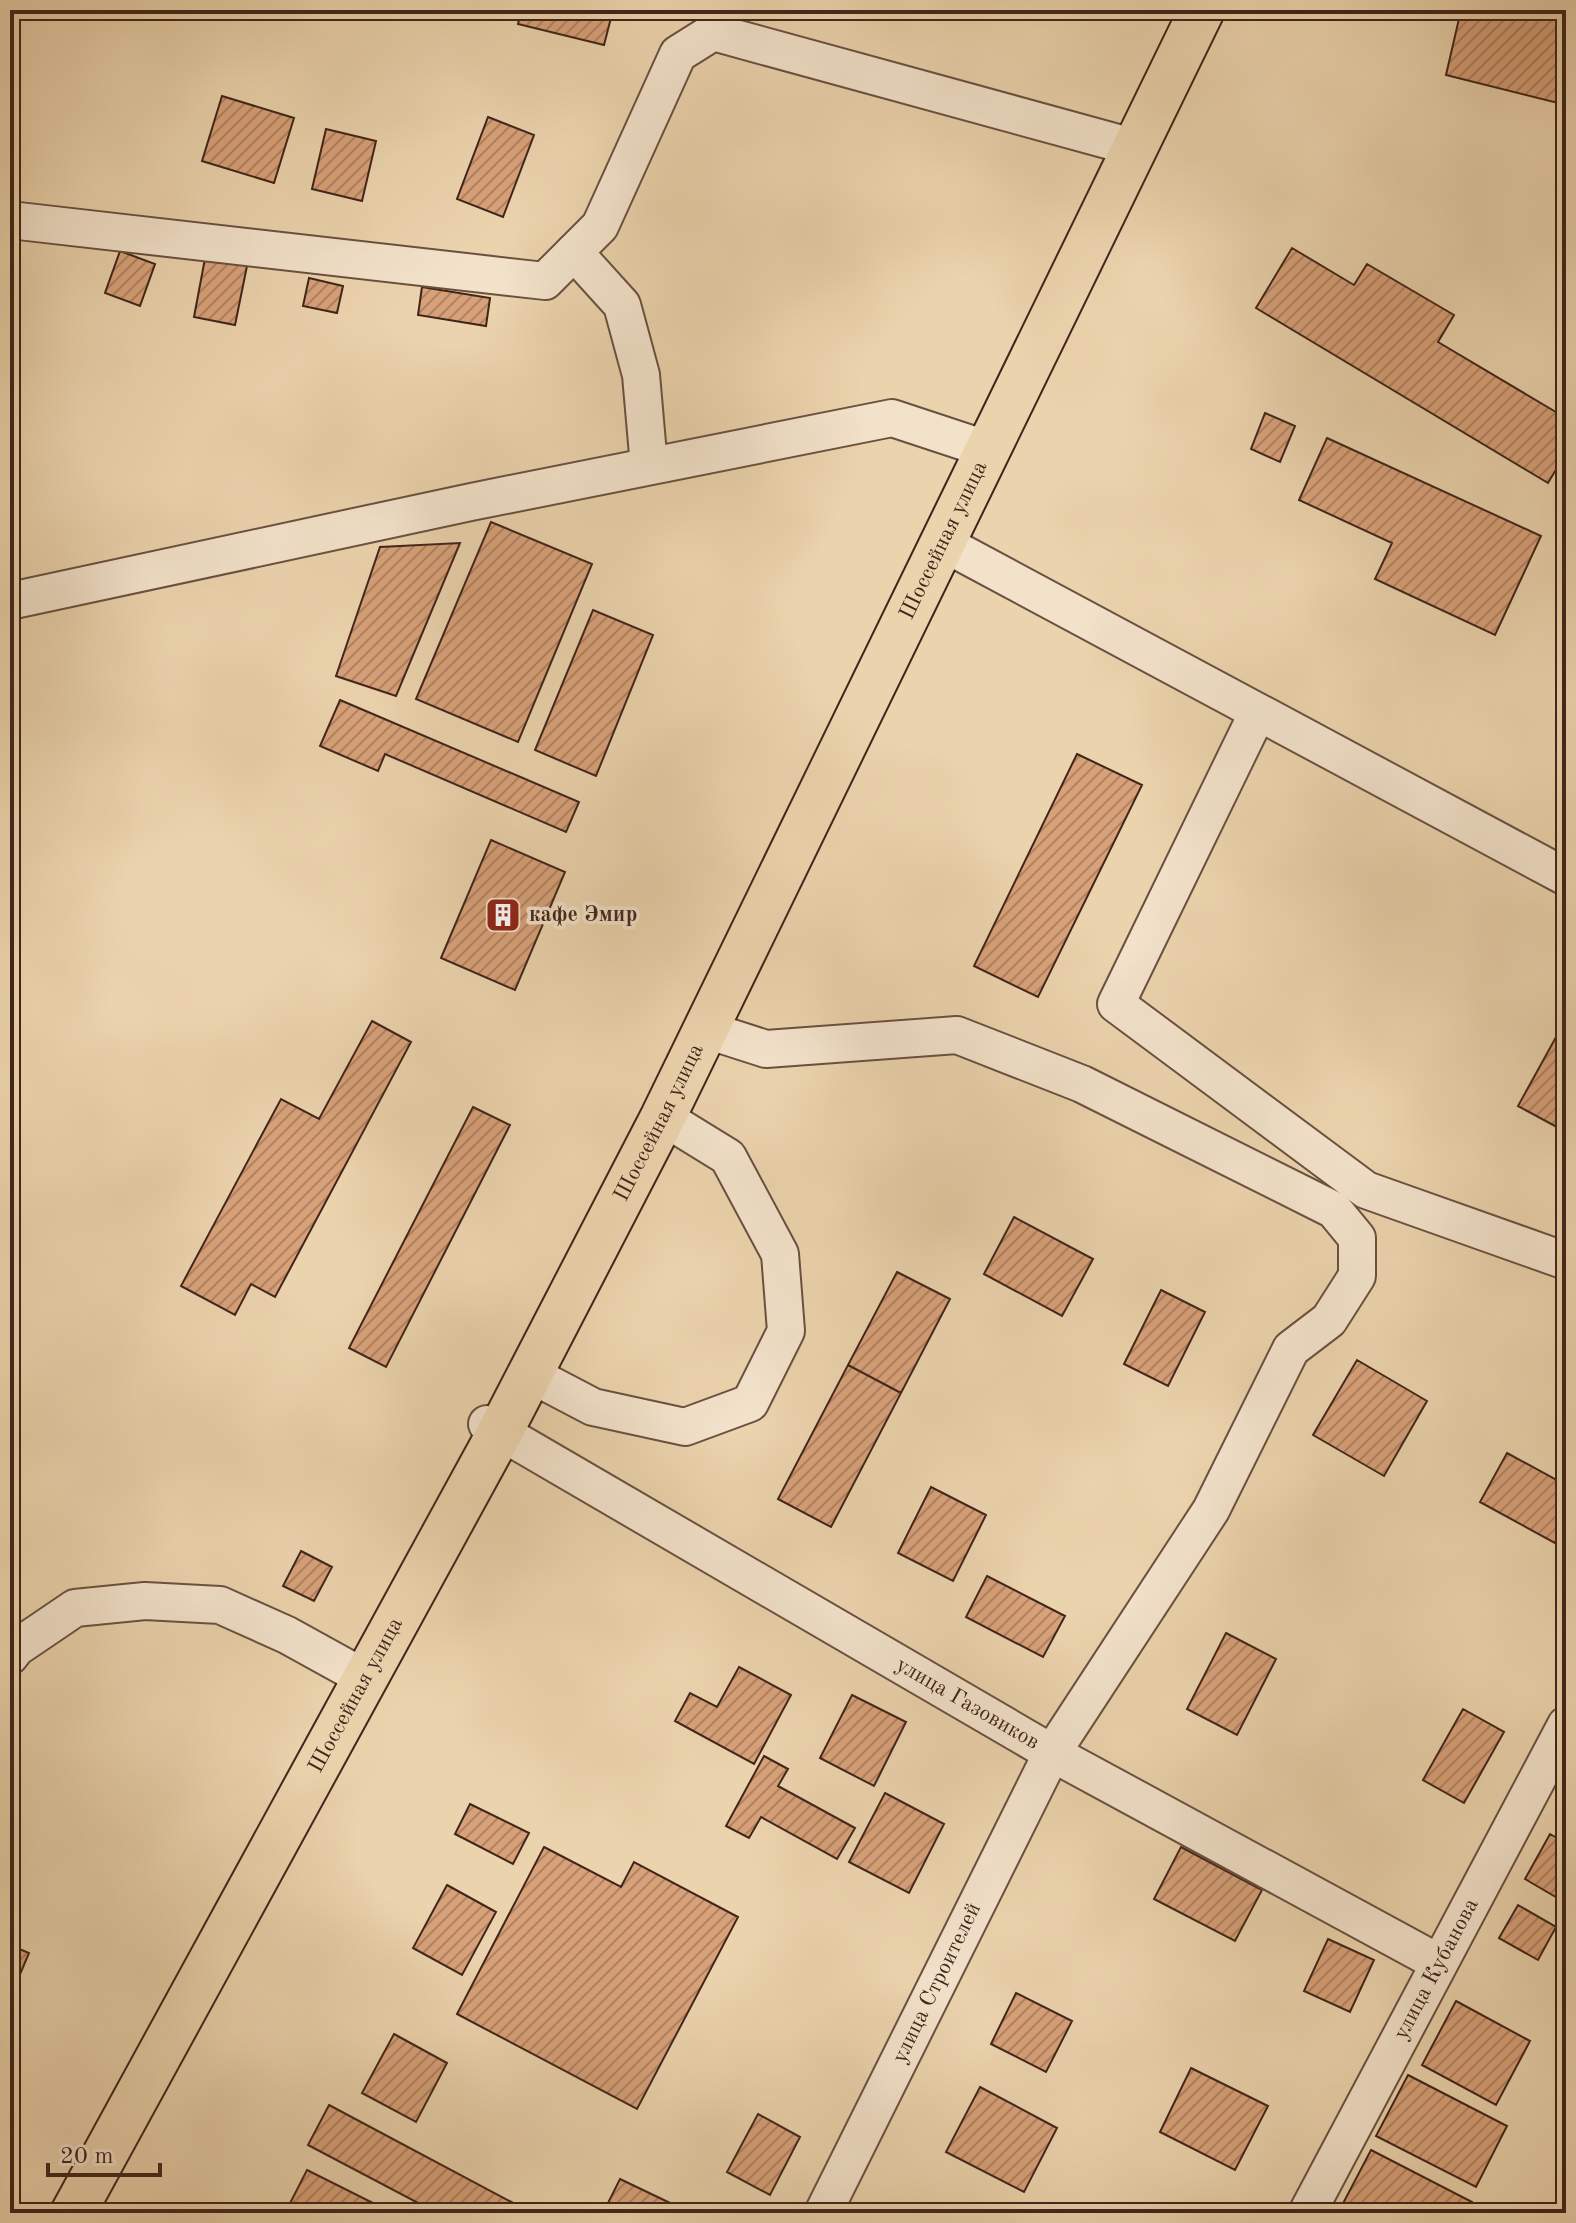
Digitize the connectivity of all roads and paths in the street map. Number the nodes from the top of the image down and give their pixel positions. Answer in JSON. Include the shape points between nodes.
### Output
{"nodes":[{"id":1,"x":1183,"y":10,"type":"edge"},
{"id":2,"x":1202,"y":10,"type":"edge"},
{"id":3,"x":1118,"y":143,"type":"junction"},
{"id":4,"x":10,"y":220,"type":"edge"},
{"id":5,"x":574,"y":252,"type":"junction"},
{"id":6,"x":982,"y":448,"type":"junction"},
{"id":7,"x":649,"y":466,"type":"junction"},
{"id":8,"x":945,"y":544,"type":"junction"},
{"id":9,"x":10,"y":601,"type":"edge"},
{"id":10,"x":1257,"y":714,"type":"junction"},
{"id":11,"x":1566,"y":877,"type":"edge"},
{"id":12,"x":707,"y":1030,"type":"junction"},
{"id":13,"x":663,"y":1117,"type":"junction"},
{"id":14,"x":1566,"y":1261,"type":"edge"},
{"id":15,"x":530,"y":1374,"type":"junction"},
{"id":16,"x":494,"y":1428,"type":"junction"},
{"id":17,"x":10,"y":1656,"type":"edge"},
{"id":18,"x":354,"y":1672,"type":"junction"},
{"id":19,"x":1566,"y":1725,"type":"edge"},
{"id":20,"x":1052,"y":1753,"type":"junction"},
{"id":21,"x":1439,"y":1963,"type":"junction"},
{"id":22,"x":57,"y":2213,"type":"edge"},
{"id":23,"x":73,"y":2213,"type":"edge"},
{"id":24,"x":823,"y":2213,"type":"edge"},
{"id":25,"x":1307,"y":2213,"type":"edge"}],
"edges":[{"from":1,"to":3,"type":"main road","name":"Шоссейная улица"},
{"from":2,"to":6,"type":"main road","name":"Шоссейная улица"},
{"from":3,"to":5,"type":"street","via":[[713,32],[678,54],[600,226]]},
{"from":3,"to":6,"type":"main road","name":"Шоссейная улица"},
{"from":4,"to":5,"type":"street","via":[[545,281]]},
{"from":5,"to":7,"type":"street","via":[[622,305],[641,375]]},
{"from":6,"to":7,"type":"street","via":[[892,418]]},
{"from":6,"to":8,"type":"main road","name":"Шоссейная улица"},
{"from":6,"to":16,"type":"main road","name":"Шоссейная улица"},
{"from":7,"to":9,"type":"street"},
{"from":8,"to":10,"type":"street"},
{"from":8,"to":12,"type":"main road","name":"Шоссейная улица"},
{"from":10,"to":11,"type":"street"},
{"from":10,"to":14,"type":"street","via":[[1116,1004],[1366,1190]]},
{"from":12,"to":13,"type":"main road","name":"Шоссейная улица"},
{"from":12,"to":20,"type":"street","name":"улица Строителей","via":[[766,1049],[957,1035],[1082,1084],[1334,1210],[1357,1238],[1357,1276],[1329,1320],[1291,1349],[1211,1510]]},
{"from":13,"to":15,"type":"main road","name":"Шоссейная улица"},
{"from":13,"to":15,"type":"street","via":[[728,1157],[780,1254],[786,1331],[750,1403],[685,1427],[593,1407]]},
{"from":15,"to":16,"type":"main road","name":"Шоссейная улица"},
{"from":16,"to":18,"type":"main road","name":"Шоссейная улица"},
{"from":16,"to":20,"type":"street","name":"улица Газовиков"},
{"from":16,"to":23,"type":"main road","name":"Шоссейная улица"},
{"from":17,"to":18,"type":"street","via":[[75,1608],[160,1602],[220,1605]]},
{"from":18,"to":22,"type":"main road","name":"Шоссейная улица"},
{"from":19,"to":21,"type":"street","name":"улица Кубанова"},
{"from":20,"to":21,"type":"street","name":"улица Газовиков"},
{"from":20,"to":24,"type":"street","name":"улица Строителей"},
{"from":21,"to":25,"type":"street","name":"улица Кубанова"}]}
